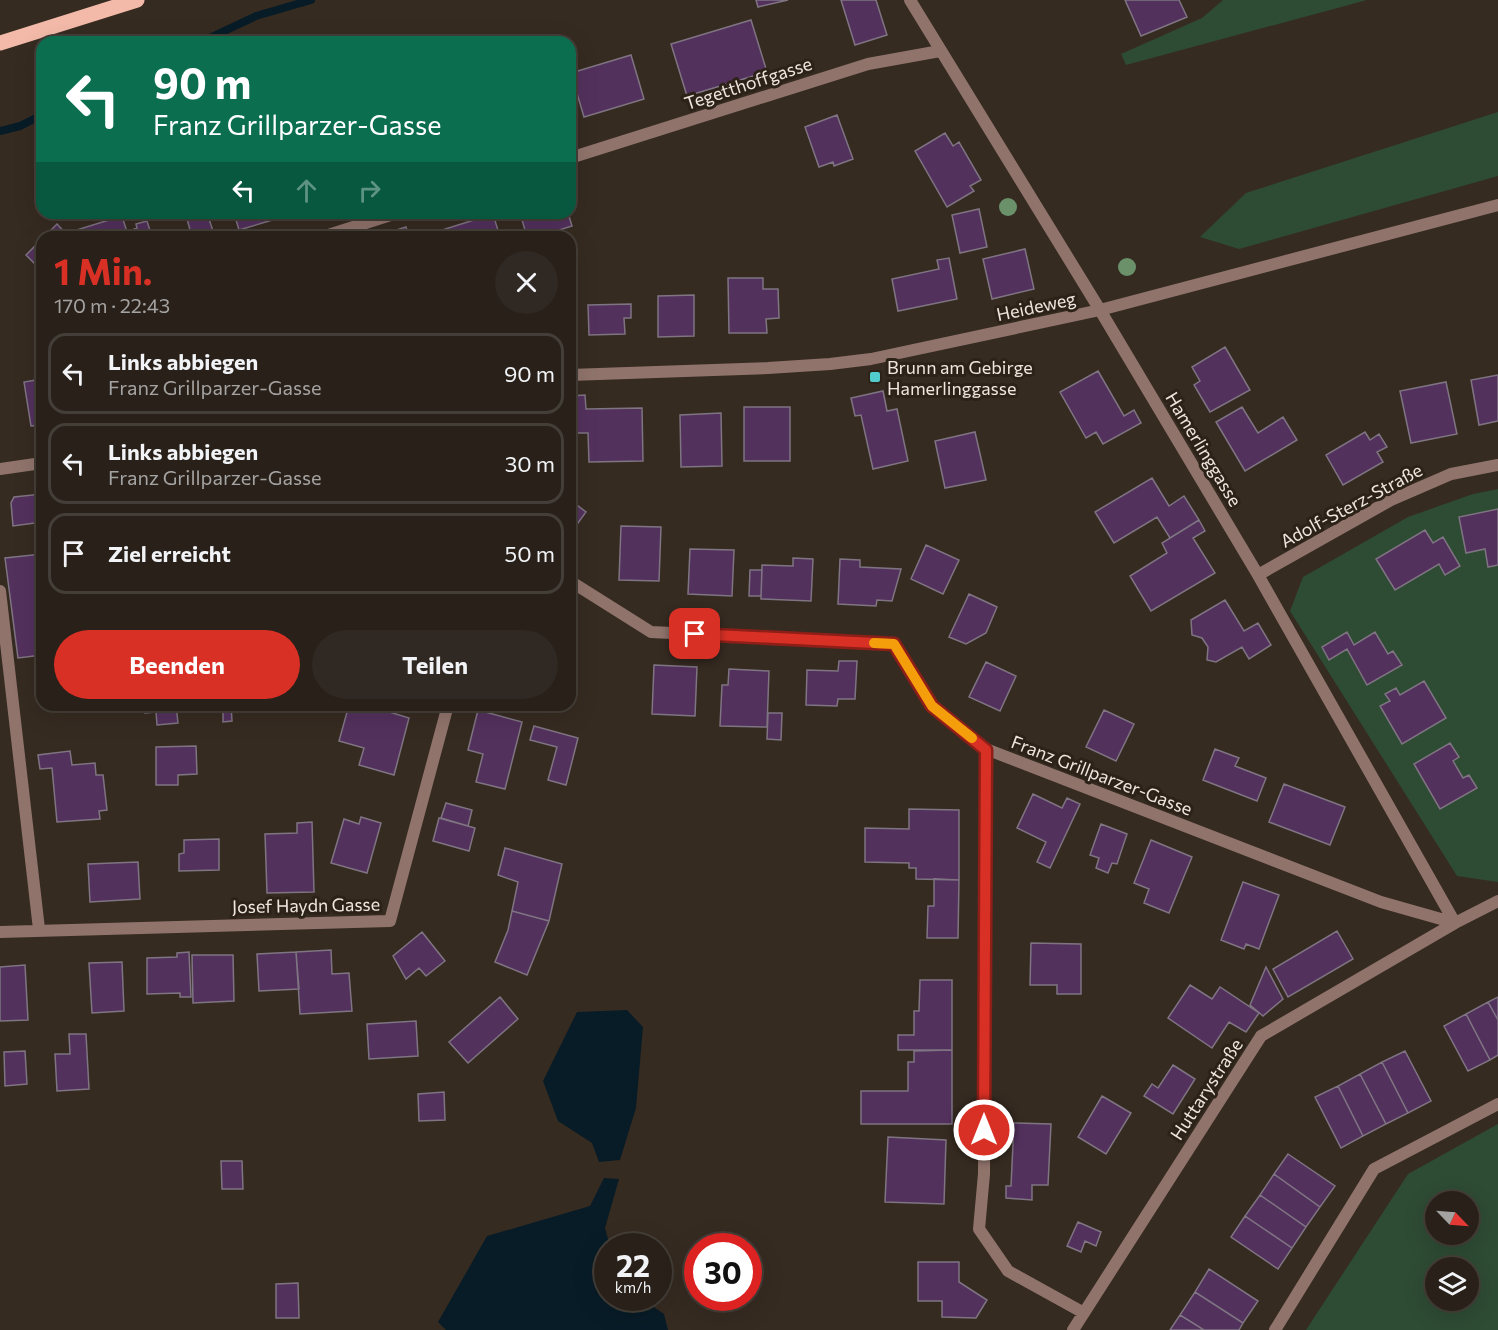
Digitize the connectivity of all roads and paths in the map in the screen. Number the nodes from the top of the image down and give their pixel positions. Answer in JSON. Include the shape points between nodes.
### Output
{"nodes":[{"id":1,"x":137,"y":0,"type":"edge"},
{"id":2,"x":910,"y":0,"type":"edge"},
{"id":3,"x":0,"y":43,"type":"edge"},
{"id":4,"x":940,"y":51,"type":"junction"},
{"id":5,"x":576,"y":156,"type":"edge"},
{"id":6,"x":1498,"y":205,"type":"edge"},
{"id":7,"x":378,"y":219,"type":"edge"},
{"id":8,"x":341,"y":231,"type":"edge"},
{"id":9,"x":1100,"y":310,"type":"junction"},
{"id":10,"x":576,"y":375,"type":"edge"},
{"id":11,"x":36,"y":464,"type":"edge"},
{"id":12,"x":1498,"y":465,"type":"edge"},
{"id":13,"x":0,"y":469,"type":"edge"},
{"id":14,"x":1258,"y":575,"type":"junction"},
{"id":15,"x":576,"y":585,"type":"edge"},
{"id":16,"x":0,"y":591,"type":"edge"},
{"id":17,"x":446,"y":711,"type":"edge"},
{"id":18,"x":986,"y":750,"type":"junction"},
{"id":19,"x":1498,"y":901,"type":"edge"},
{"id":20,"x":1455,"y":923,"type":"junction"},
{"id":21,"x":39,"y":929,"type":"junction"},
{"id":22,"x":0,"y":932,"type":"edge"},
{"id":23,"x":1498,"y":1104,"type":"edge"},
{"id":24,"x":1084,"y":1313,"type":"junction"},
{"id":25,"x":1073,"y":1330,"type":"edge"},
{"id":26,"x":1275,"y":1330,"type":"edge"}],
"edges":[{"from":1,"to":3,"type":"main road"},
{"from":2,"to":4,"type":"street","name":"Hamerlinggasse"},
{"from":4,"to":5,"type":"street","name":"Tegetthoffgasse","via":[[868,64]]},
{"from":4,"to":9,"type":"street","name":"Hamerlinggasse"},
{"from":6,"to":9,"type":"street","name":"Heideweg"},
{"from":7,"to":8,"type":"street"},
{"from":9,"to":10,"type":"street","name":"Heideweg","via":[[830,364]]},
{"from":9,"to":14,"type":"street","name":"Hamerlinggasse"},
{"from":11,"to":13,"type":"street"},
{"from":12,"to":14,"type":"street","name":"Adolf-Sterz-Straße","via":[[1451,474],[1391,500]]},
{"from":14,"to":20,"type":"street","name":"Hamerlinggasse"},
{"from":15,"to":18,"type":"street","name":"Franz Grillparzer-Gasse","via":[[651,632],[894,644],[932,706]]},
{"from":16,"to":21,"type":"street"},
{"from":17,"to":21,"type":"street","name":"Josef Haydn Gasse","via":[[390,921]]},
{"from":18,"to":20,"type":"street","name":"Franz Grillparzer-Gasse","via":[[1381,902]]},
{"from":18,"to":24,"type":"street","via":[[984,1174],[980,1229],[1008,1271]]},
{"from":19,"to":20,"type":"street","name":"Huttarystraße"},
{"from":20,"to":24,"type":"street","name":"Huttarystraße","via":[[1261,1036]]},
{"from":21,"to":22,"type":"street","name":"Josef Haydn Gasse"},
{"from":23,"to":26,"type":"street","via":[[1374,1169]]},
{"from":24,"to":25,"type":"street","name":"Huttarystraße"}]}
